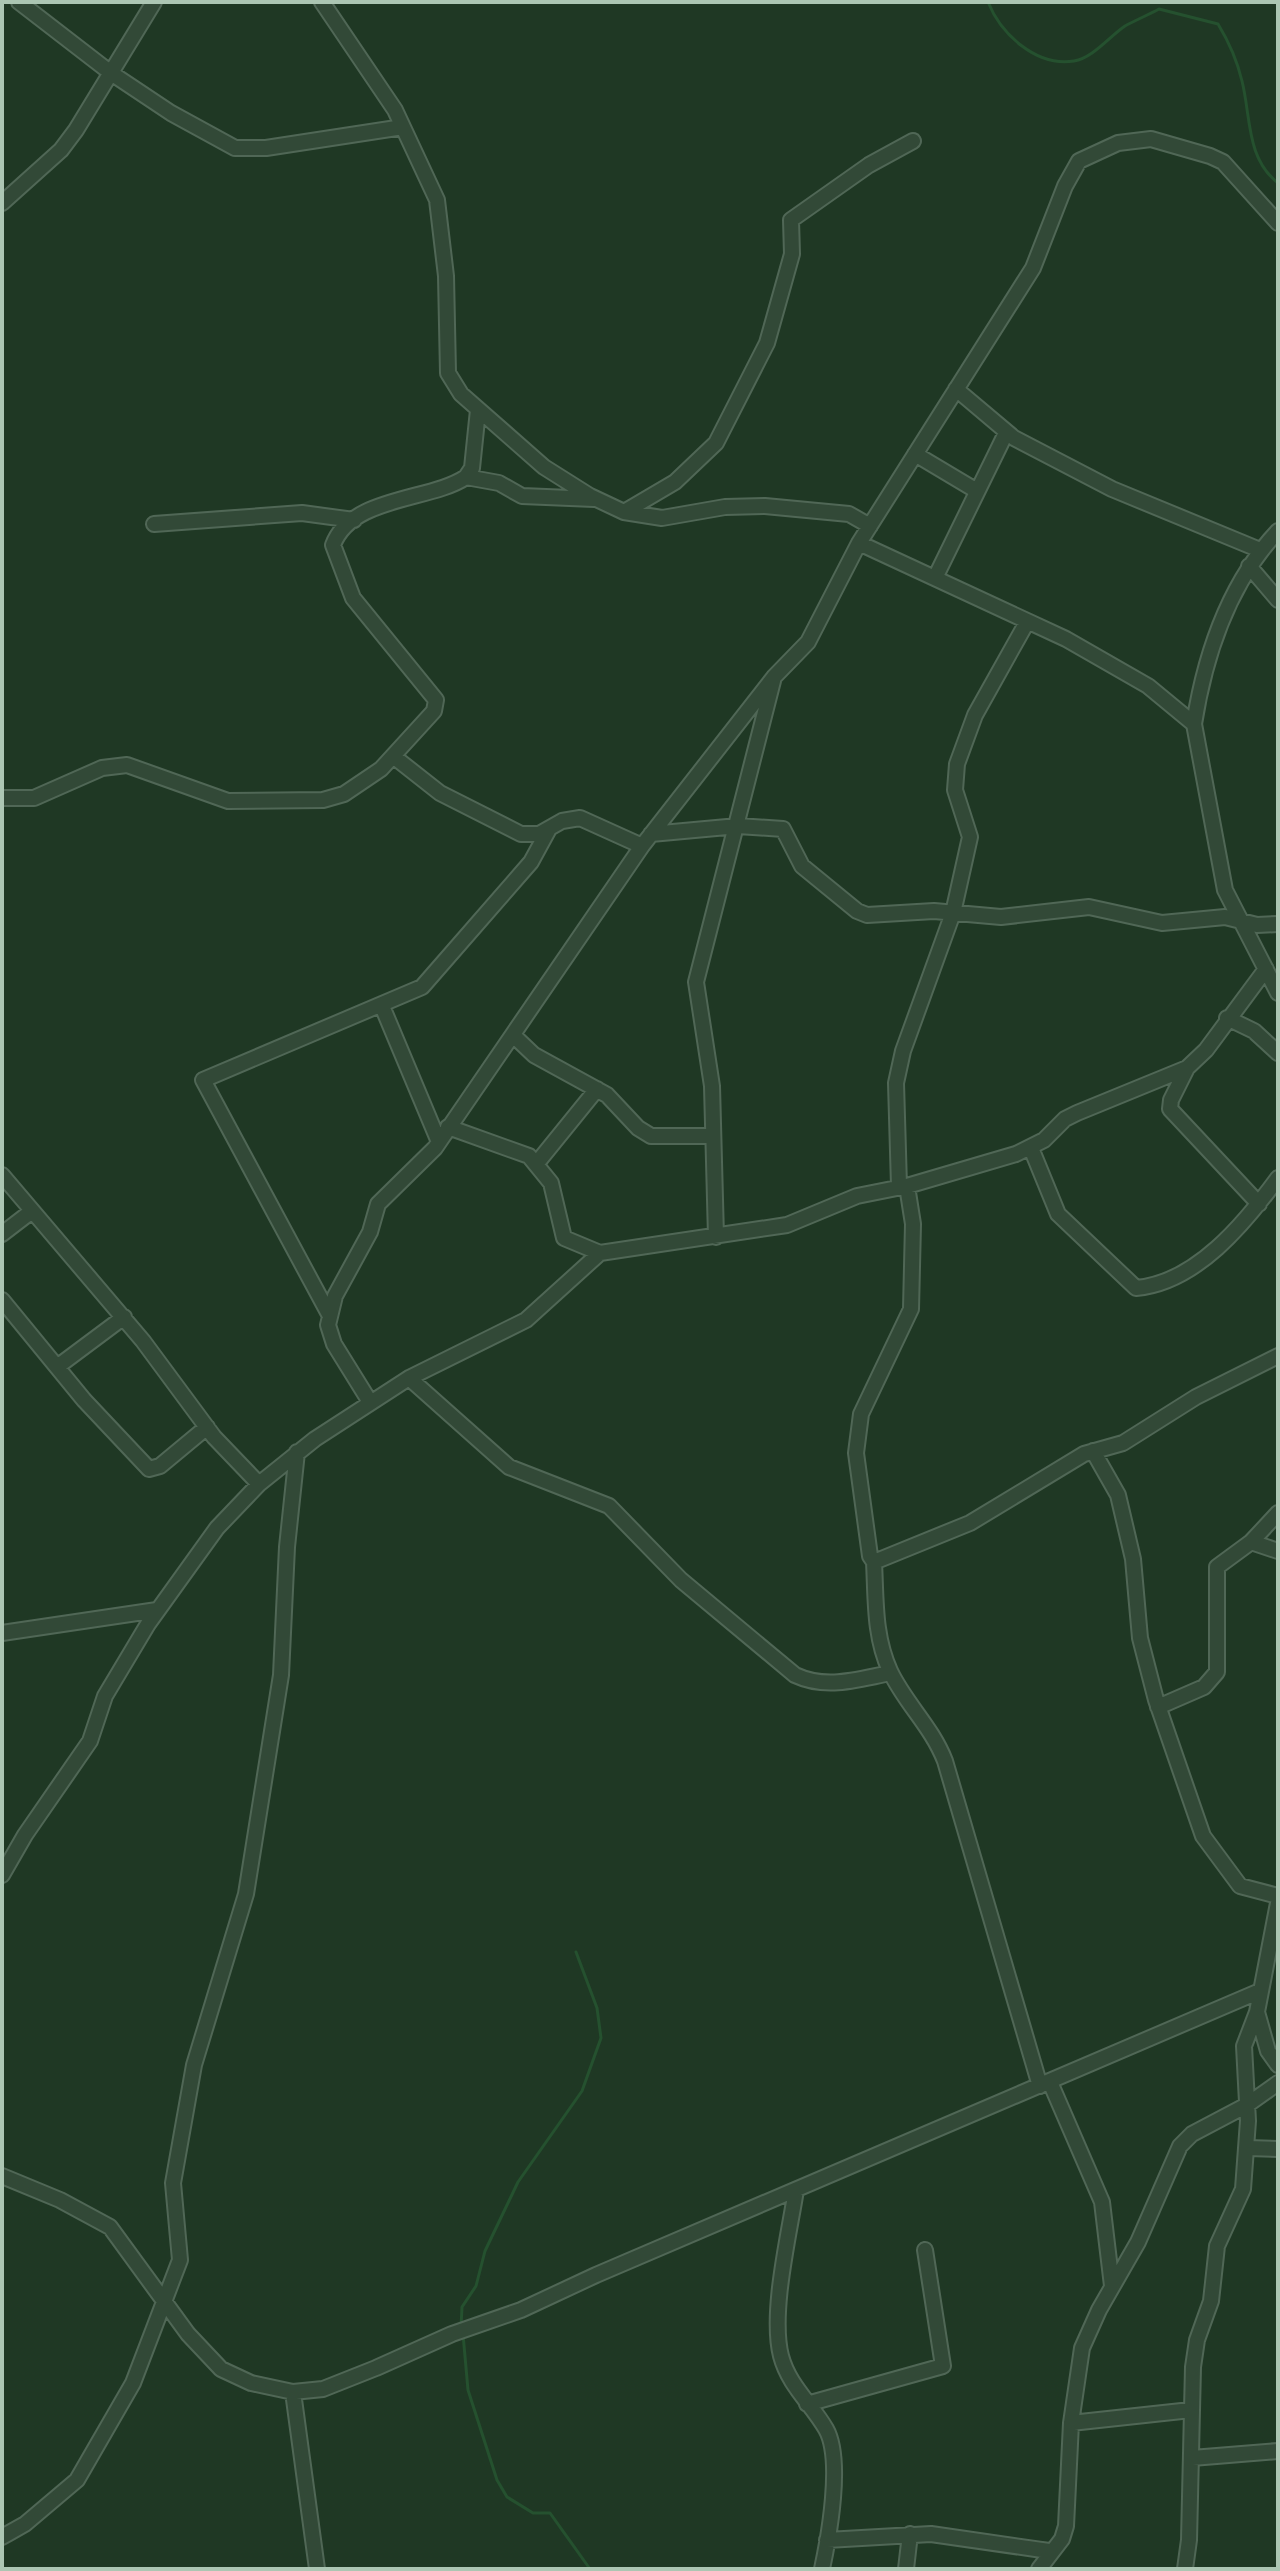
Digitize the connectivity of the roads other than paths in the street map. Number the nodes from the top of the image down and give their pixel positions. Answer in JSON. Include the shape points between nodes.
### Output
{"nodes":[{"id":1,"x":19,"y":2,"type":"edge"},
{"id":2,"x":154,"y":2,"type":"edge"},
{"id":3,"x":322,"y":2,"type":"edge"},
{"id":4,"x":111,"y":73,"type":"junction"},
{"id":5,"x":403,"y":127,"type":"junction"},
{"id":6,"x":913,"y":141,"type":"dead end"},
{"id":7,"x":2,"y":203,"type":"edge"},
{"id":8,"x":1278,"y":223,"type":"edge"},
{"id":9,"x":956,"y":389,"type":"junction"},
{"id":10,"x":478,"y":410,"type":"junction"},
{"id":11,"x":1006,"y":433,"type":"junction"},
{"id":12,"x":915,"y":454,"type":"junction"},
{"id":13,"x":466,"y":477,"type":"junction"},
{"id":14,"x":977,"y":491,"type":"junction"},
{"id":15,"x":595,"y":499,"type":"junction"},
{"id":16,"x":624,"y":512,"type":"junction"},
{"id":17,"x":354,"y":520,"type":"junction"},
{"id":18,"x":154,"y":524,"type":"dead end"},
{"id":19,"x":870,"y":526,"type":"junction"},
{"id":20,"x":1278,"y":531,"type":"edge"},
{"id":21,"x":859,"y":543,"type":"junction"},
{"id":22,"x":1260,"y":550,"type":"junction"},
{"id":23,"x":1249,"y":566,"type":"junction"},
{"id":24,"x":935,"y":578,"type":"junction"},
{"id":25,"x":1278,"y":600,"type":"edge"},
{"id":26,"x":1027,"y":622,"type":"junction"},
{"id":27,"x":774,"y":677,"type":"junction"},
{"id":28,"x":1194,"y":724,"type":"junction"},
{"id":29,"x":393,"y":756,"type":"junction"},
{"id":30,"x":2,"y":798,"type":"edge"},
{"id":31,"x":738,"y":826,"type":"junction"},
{"id":32,"x":549,"y":829,"type":"junction"},
{"id":33,"x":647,"y":840,"type":"junction"},
{"id":34,"x":953,"y":913,"type":"junction"},
{"id":35,"x":1238,"y":919,"type":"junction"},
{"id":36,"x":1278,"y":924,"type":"edge"},
{"id":37,"x":1266,"y":969,"type":"junction"},
{"id":38,"x":1278,"y":993,"type":"edge"},
{"id":39,"x":382,"y":1006,"type":"junction"},
{"id":40,"x":1227,"y":1018,"type":"junction"},
{"id":41,"x":513,"y":1035,"type":"junction"},
{"id":42,"x":1278,"y":1053,"type":"edge"},
{"id":43,"x":1187,"y":1068,"type":"junction"},
{"id":44,"x":597,"y":1089,"type":"junction"},
{"id":45,"x":448,"y":1127,"type":"junction"},
{"id":46,"x":712,"y":1136,"type":"junction"},
{"id":47,"x":439,"y":1142,"type":"junction"},
{"id":48,"x":1031,"y":1148,"type":"junction"},
{"id":49,"x":537,"y":1163,"type":"junction"},
{"id":50,"x":2,"y":1175,"type":"edge"},
{"id":51,"x":1278,"y":1178,"type":"edge"},
{"id":52,"x":903,"y":1186,"type":"junction"},
{"id":53,"x":1259,"y":1204,"type":"junction"},
{"id":54,"x":32,"y":1211,"type":"junction"},
{"id":55,"x":2,"y":1234,"type":"edge"},
{"id":56,"x":716,"y":1237,"type":"junction"},
{"id":57,"x":600,"y":1253,"type":"junction"},
{"id":58,"x":2,"y":1300,"type":"edge"},
{"id":59,"x":330,"y":1316,"type":"junction"},
{"id":60,"x":124,"y":1317,"type":"junction"},
{"id":61,"x":1278,"y":1356,"type":"edge"},
{"id":62,"x":57,"y":1367,"type":"junction"},
{"id":63,"x":409,"y":1378,"type":"junction"},
{"id":64,"x":370,"y":1402,"type":"junction"},
{"id":65,"x":207,"y":1427,"type":"junction"},
{"id":66,"x":1093,"y":1451,"type":"junction"},
{"id":67,"x":297,"y":1452,"type":"junction"},
{"id":68,"x":259,"y":1484,"type":"junction"},
{"id":69,"x":1278,"y":1513,"type":"edge"},
{"id":70,"x":1251,"y":1542,"type":"junction"},
{"id":71,"x":1278,"y":1551,"type":"edge"},
{"id":72,"x":874,"y":1562,"type":"junction"},
{"id":73,"x":157,"y":1610,"type":"junction"},
{"id":74,"x":2,"y":1633,"type":"edge"},
{"id":75,"x":891,"y":1673,"type":"junction"},
{"id":76,"x":1158,"y":1707,"type":"junction"},
{"id":77,"x":2,"y":1875,"type":"edge"},
{"id":78,"x":1278,"y":1896,"type":"edge"},
{"id":79,"x":1278,"y":1903,"type":"edge"},
{"id":80,"x":1260,"y":1991,"type":"junction"},
{"id":81,"x":1257,"y":2012,"type":"junction"},
{"id":82,"x":1278,"y":2065,"type":"edge"},
{"id":83,"x":1278,"y":2083,"type":"edge"},
{"id":84,"x":1045,"y":2084,"type":"junction"},
{"id":85,"x":1247,"y":2105,"type":"junction"},
{"id":86,"x":1248,"y":2148,"type":"junction"},
{"id":87,"x":1278,"y":2149,"type":"edge"},
{"id":88,"x":2,"y":2176,"type":"edge"},
{"id":89,"x":796,"y":2190,"type":"junction"},
{"id":90,"x":925,"y":2250,"type":"dead end"},
{"id":91,"x":1112,"y":2287,"type":"junction"},
{"id":92,"x":164,"y":2297,"type":"junction"},
{"id":93,"x":293,"y":2392,"type":"junction"},
{"id":94,"x":807,"y":2404,"type":"junction"},
{"id":95,"x":1191,"y":2410,"type":"junction"},
{"id":96,"x":1071,"y":2423,"type":"junction"},
{"id":97,"x":1278,"y":2451,"type":"edge"},
{"id":98,"x":1192,"y":2458,"type":"junction"},
{"id":99,"x":910,"y":2534,"type":"junction"},
{"id":100,"x":2,"y":2537,"type":"edge"},
{"id":101,"x":827,"y":2540,"type":"junction"},
{"id":102,"x":1049,"y":2551,"type":"junction"},
{"id":103,"x":317,"y":2569,"type":"edge"},
{"id":104,"x":822,"y":2569,"type":"edge"},
{"id":105,"x":906,"y":2569,"type":"edge"},
{"id":106,"x":1039,"y":2569,"type":"edge"},
{"id":107,"x":1185,"y":2569,"type":"edge"}],
"edges":[{"from":1,"to":4,"type":"street"},
{"from":2,"to":4,"type":"street"},
{"from":3,"to":5,"type":"street"},
{"from":4,"to":5,"type":"street","via":[[235,148]]},
{"from":4,"to":7,"type":"street","via":[[61,150]]},
{"from":5,"to":10,"type":"street","via":[[437,200],[450,381]]},
{"from":6,"to":16,"type":"street","via":[[791,220],[792,254],[763,352],[716,443],[675,482]]},
{"from":8,"to":9,"type":"street","via":[[1223,162],[1210,156],[1151,139],[1118,143],[1079,161],[1033,268]]},
{"from":9,"to":11,"type":"street"},
{"from":9,"to":12,"type":"street"},
{"from":10,"to":13,"type":"street","via":[[472,468]]},
{"from":10,"to":15,"type":"street","via":[[544,467]]},
{"from":11,"to":14,"type":"street"},
{"from":11,"to":22,"type":"street","via":[[1112,489]]},
{"from":12,"to":14,"type":"street"},
{"from":12,"to":19,"type":"street"},
{"from":13,"to":15,"type":"street","via":[[499,483],[522,496]]},
{"from":13,"to":17,"type":"street"},
{"from":14,"to":24,"type":"street"},
{"from":15,"to":16,"type":"street"},
{"from":16,"to":19,"type":"street","via":[[662,518],[765,506],[849,514]]},
{"from":17,"to":18,"type":"street","via":[[302,513]]},
{"from":17,"to":29,"type":"street","via":[[333,545],[348,587],[436,700],[434,711]]},
{"from":19,"to":21,"type":"street"},
{"from":20,"to":22,"type":"street"},
{"from":21,"to":24,"type":"street"},
{"from":21,"to":27,"type":"street","via":[[808,642]]},
{"from":22,"to":23,"type":"street"},
{"from":23,"to":25,"type":"street"},
{"from":23,"to":28,"type":"street","via":[[1202,673]]},
{"from":24,"to":26,"type":"street"},
{"from":26,"to":28,"type":"street","via":[[1135,678]]},
{"from":26,"to":34,"type":"street","via":[[975,715],[957,764],[955,790],[970,837]]},
{"from":27,"to":31,"type":"street"},
{"from":27,"to":33,"type":"street"},
{"from":28,"to":35,"type":"street","via":[[1218,864]]},
{"from":29,"to":30,"type":"street","via":[[344,794],[323,800],[228,801],[127,765],[102,768],[34,798]]},
{"from":29,"to":32,"type":"street","via":[[440,793],[521,834]]},
{"from":31,"to":33,"type":"street"},
{"from":31,"to":34,"type":"street","via":[[786,831],[802,866],[857,911]]},
{"from":31,"to":46,"type":"street","via":[[724,862],[696,982],[712,1086]]},
{"from":32,"to":33,"type":"street","via":[[580,818]]},
{"from":32,"to":39,"type":"street","via":[[531,862],[434,976]]},
{"from":33,"to":41,"type":"street"},
{"from":34,"to":35,"type":"street","via":[[1001,917],[1089,907],[1162,923]]},
{"from":34,"to":52,"type":"street","via":[[896,1083]]},
{"from":35,"to":36,"type":"street"},
{"from":35,"to":37,"type":"street"},
{"from":37,"to":38,"type":"street"},
{"from":37,"to":40,"type":"street"},
{"from":39,"to":47,"type":"street"},
{"from":39,"to":59,"type":"street","via":[[203,1080]]},
{"from":40,"to":42,"type":"street","via":[[1254,1031]]},
{"from":40,"to":43,"type":"street"},
{"from":41,"to":44,"type":"street","via":[[534,1055]]},
{"from":41,"to":45,"type":"street"},
{"from":43,"to":48,"type":"street","via":[[1077,1113]]},
{"from":43,"to":53,"type":"street","via":[[1170,1109]]},
{"from":44,"to":46,"type":"street","via":[[651,1136]]},
{"from":44,"to":49,"type":"street"},
{"from":45,"to":47,"type":"street"},
{"from":45,"to":49,"type":"street"},
{"from":46,"to":56,"type":"street"},
{"from":47,"to":59,"type":"street","via":[[378,1204]]},
{"from":48,"to":52,"type":"street"},
{"from":48,"to":53,"type":"street","via":[[1058,1214],[1136,1288],[1188,1271]]},
{"from":49,"to":57,"type":"street","via":[[551,1183],[564,1238]]},
{"from":50,"to":54,"type":"street"},
{"from":51,"to":53,"type":"street"},
{"from":52,"to":56,"type":"street","via":[[857,1196],[767,1231]]},
{"from":52,"to":72,"type":"street","via":[[913,1224],[911,1309],[865,1403],[856,1453]]},
{"from":54,"to":55,"type":"street"},
{"from":54,"to":60,"type":"street"},
{"from":56,"to":57,"type":"street"},
{"from":57,"to":63,"type":"street","via":[[526,1320]]},
{"from":58,"to":62,"type":"street"},
{"from":59,"to":64,"type":"street","via":[[334,1344]]},
{"from":60,"to":62,"type":"street"},
{"from":60,"to":65,"type":"street"},
{"from":61,"to":66,"type":"street","via":[[1196,1397],[1130,1440]]},
{"from":62,"to":65,"type":"street","via":[[149,1469],[160,1466]]},
{"from":63,"to":64,"type":"street"},
{"from":63,"to":75,"type":"street","via":[[509,1467],[609,1506],[681,1580],[795,1675],[812,1683],[839,1683]]},
{"from":64,"to":67,"type":"street"},
{"from":65,"to":68,"type":"street"},
{"from":66,"to":72,"type":"street","via":[[970,1523]]},
{"from":66,"to":76,"type":"street","via":[[1118,1495],[1133,1559],[1140,1638]]},
{"from":67,"to":68,"type":"street"},
{"from":67,"to":92,"type":"street","via":[[281,1675],[246,1894],[194,2065],[173,2183],[180,2260]]},
{"from":68,"to":73,"type":"street","via":[[217,1528]]},
{"from":69,"to":70,"type":"street"},
{"from":70,"to":71,"type":"street"},
{"from":70,"to":76,"type":"street","via":[[1217,1567],[1217,1672],[1212,1682]]},
{"from":72,"to":75,"type":"street","via":[[877,1634]]},
{"from":73,"to":74,"type":"street"},
{"from":73,"to":77,"type":"street","via":[[105,1696],[90,1741]]},
{"from":75,"to":84,"type":"street","via":[[945,1761]]},
{"from":76,"to":78,"type":"street","via":[[1207,1844],[1240,1886]]},
{"from":79,"to":80,"type":"street"},
{"from":80,"to":81,"type":"street"},
{"from":80,"to":84,"type":"street"},
{"from":81,"to":82,"type":"street","via":[[1268,2051]]},
{"from":81,"to":85,"type":"street","via":[[1244,2046]]},
{"from":83,"to":85,"type":"street"},
{"from":84,"to":89,"type":"street"},
{"from":84,"to":91,"type":"street","via":[[1102,2202]]},
{"from":85,"to":86,"type":"street"},
{"from":85,"to":91,"type":"street","via":[[1180,2146]]},
{"from":86,"to":87,"type":"street"},
{"from":86,"to":95,"type":"street","via":[[1243,2189],[1217,2246],[1211,2301],[1197,2340]]},
{"from":88,"to":92,"type":"street","via":[[110,2227]]},
{"from":89,"to":93,"type":"street","via":[[521,2310],[323,2389]]},
{"from":89,"to":94,"type":"street","via":[[781,2288],[780,2353]]},
{"from":90,"to":94,"type":"street","via":[[943,2366]]},
{"from":91,"to":96,"type":"street","via":[[1082,2348]]},
{"from":92,"to":93,"type":"street","via":[[188,2334],[221,2369],[251,2383]]},
{"from":92,"to":100,"type":"street","via":[[133,2383],[77,2480]]},
{"from":93,"to":103,"type":"street"},
{"from":94,"to":101,"type":"street","via":[[831,2441]]},
{"from":95,"to":96,"type":"street"},
{"from":95,"to":98,"type":"street"},
{"from":96,"to":102,"type":"street","via":[[1066,2526],[1062,2539]]},
{"from":97,"to":98,"type":"street"},
{"from":98,"to":107,"type":"street"},
{"from":99,"to":101,"type":"street"},
{"from":99,"to":102,"type":"street"},
{"from":99,"to":105,"type":"street"},
{"from":101,"to":104,"type":"street"},
{"from":102,"to":106,"type":"street"}]}
